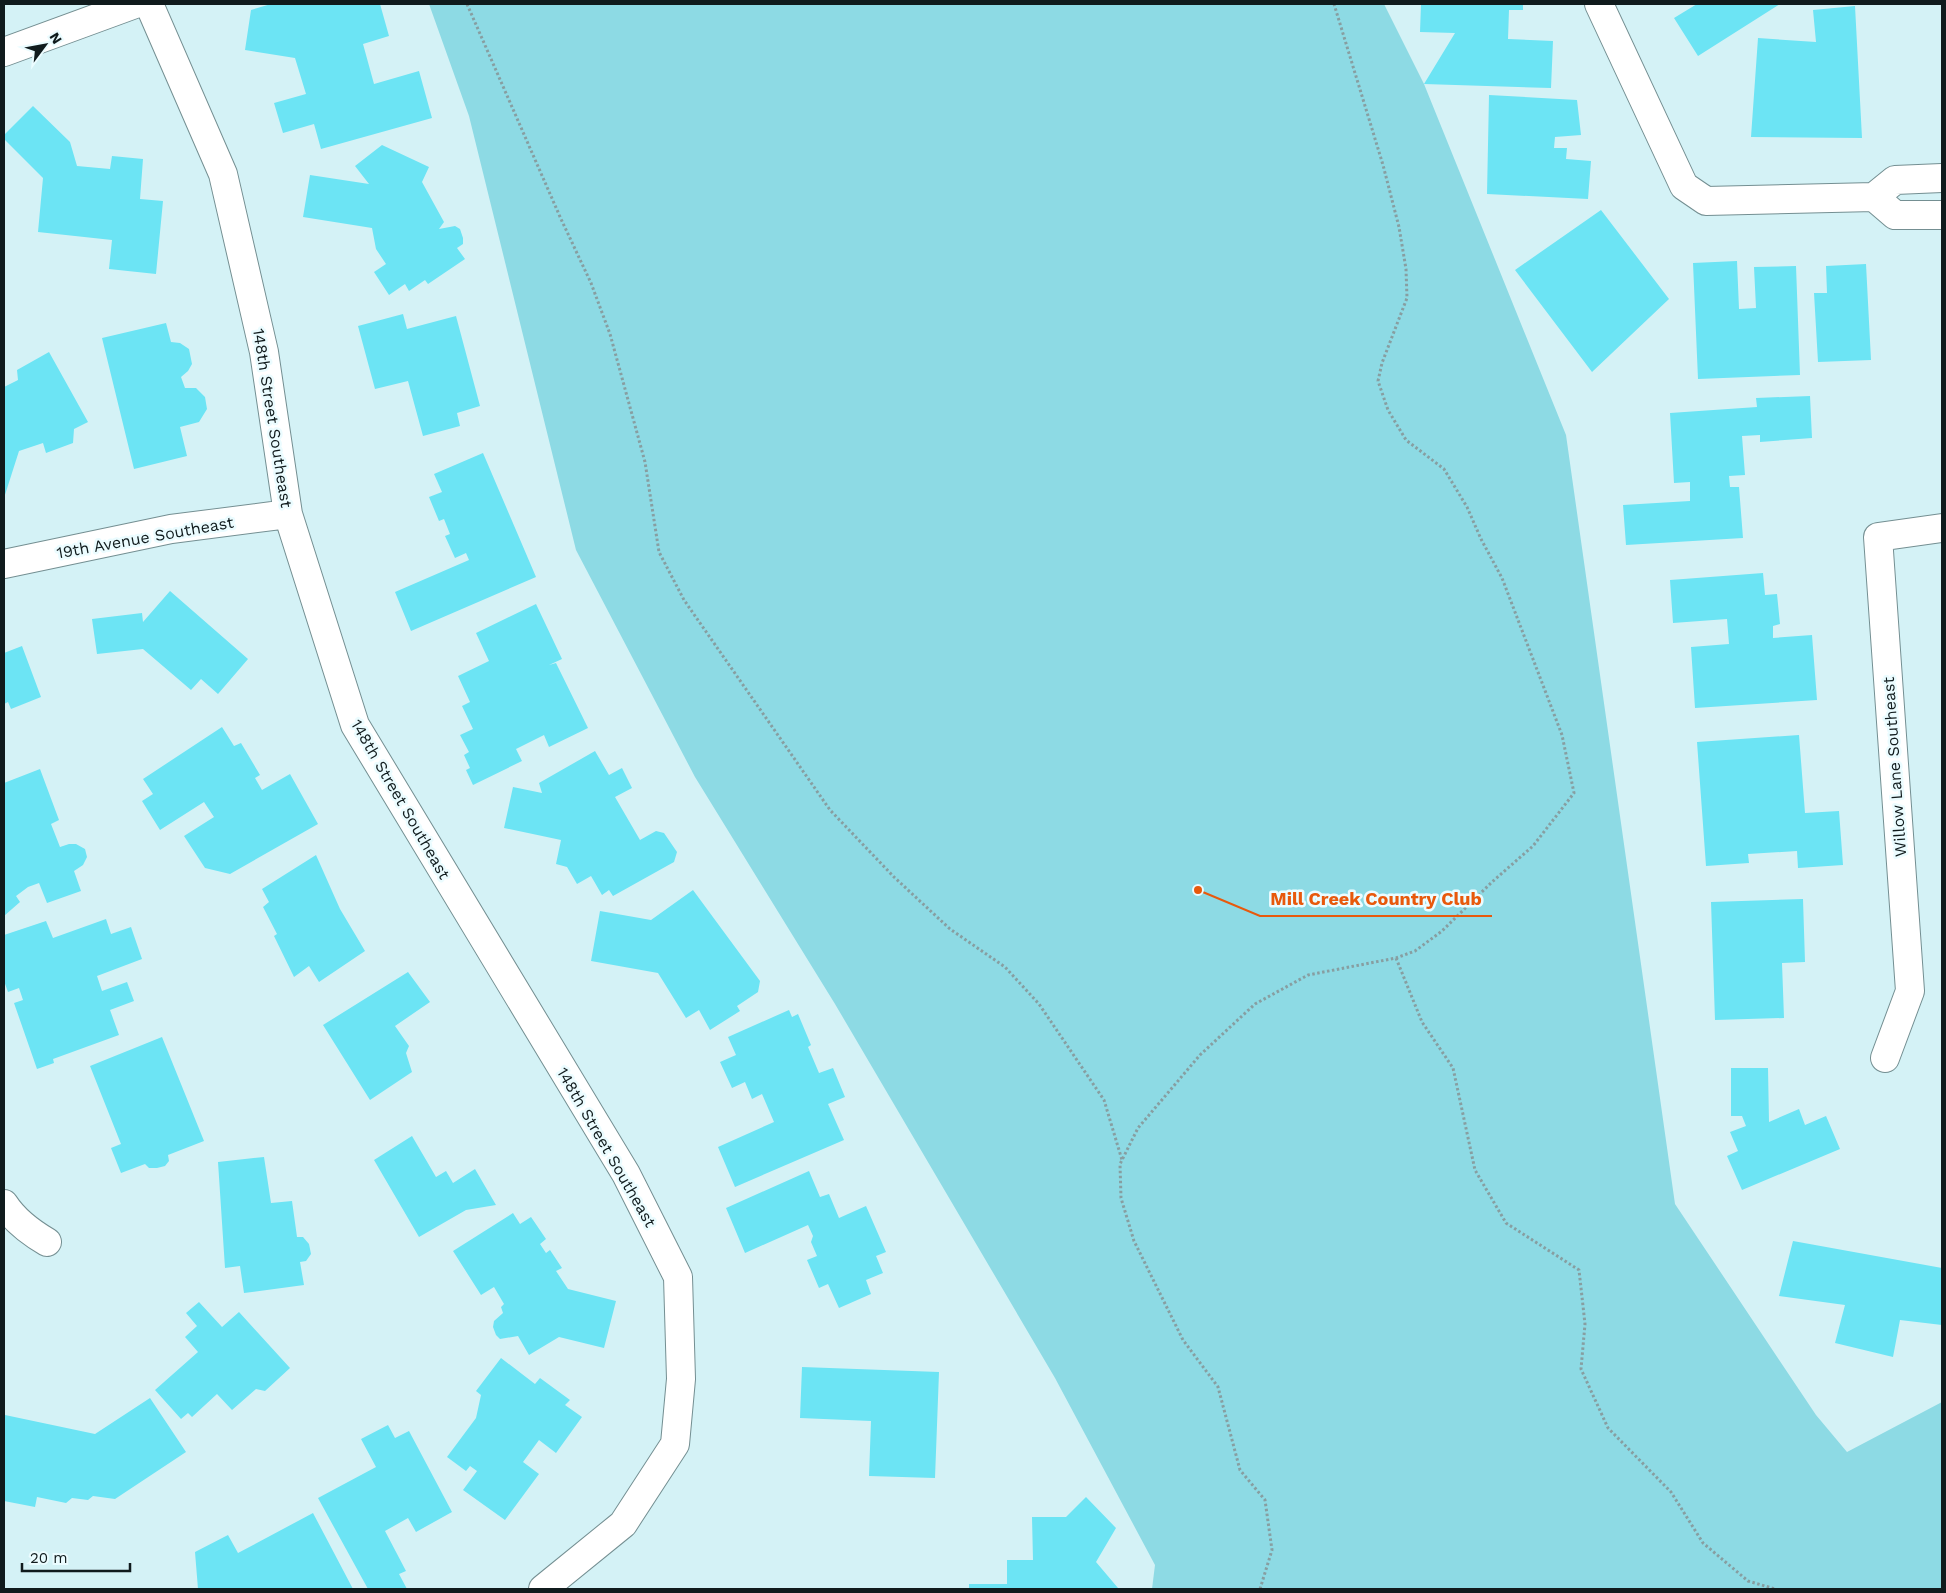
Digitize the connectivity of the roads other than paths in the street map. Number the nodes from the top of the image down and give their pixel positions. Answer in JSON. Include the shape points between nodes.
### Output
{"nodes":[{"id":1,"x":135,"y":4,"type":"edge"},
{"id":2,"x":149,"y":4,"type":"edge"},
{"id":3,"x":1599,"y":4,"type":"edge"},
{"id":4,"x":4,"y":52,"type":"edge"},
{"id":5,"x":1942,"y":178,"type":"edge"},
{"id":6,"x":1874,"y":197,"type":"junction"},
{"id":7,"x":1942,"y":215,"type":"edge"},
{"id":8,"x":288,"y":514,"type":"junction"},
{"id":9,"x":1942,"y":528,"type":"edge"},
{"id":10,"x":4,"y":564,"type":"edge"},
{"id":11,"x":1885,"y":1058,"type":"dead end"},
{"id":12,"x":4,"y":1204,"type":"edge"},
{"id":13,"x":48,"y":1242,"type":"dead end"},
{"id":14,"x":543,"y":1589,"type":"edge"}],
"edges":[{"from":1,"to":4,"type":"street"},
{"from":2,"to":8,"type":"street","name":"148th Street Southeast","via":[[223,174],[264,352]]},
{"from":3,"to":6,"type":"street","via":[[1684,186],[1706,201]]},
{"from":5,"to":6,"type":"street","via":[[1895,180]]},
{"from":6,"to":7,"type":"street","via":[[1896,215]]},
{"from":8,"to":10,"type":"street","name":"19th Avenue Southeast","via":[[171,529]]},
{"from":8,"to":14,"type":"street","name":"148th Street Southeast","via":[[354,725],[626,1174],[678,1278],[681,1380],[675,1444],[622,1524]]},
{"from":9,"to":11,"type":"street","name":"Willow Lane Southeast","via":[[1878,537],[1910,991]]},
{"from":12,"to":13,"type":"street","via":[[16,1220]]}]}
